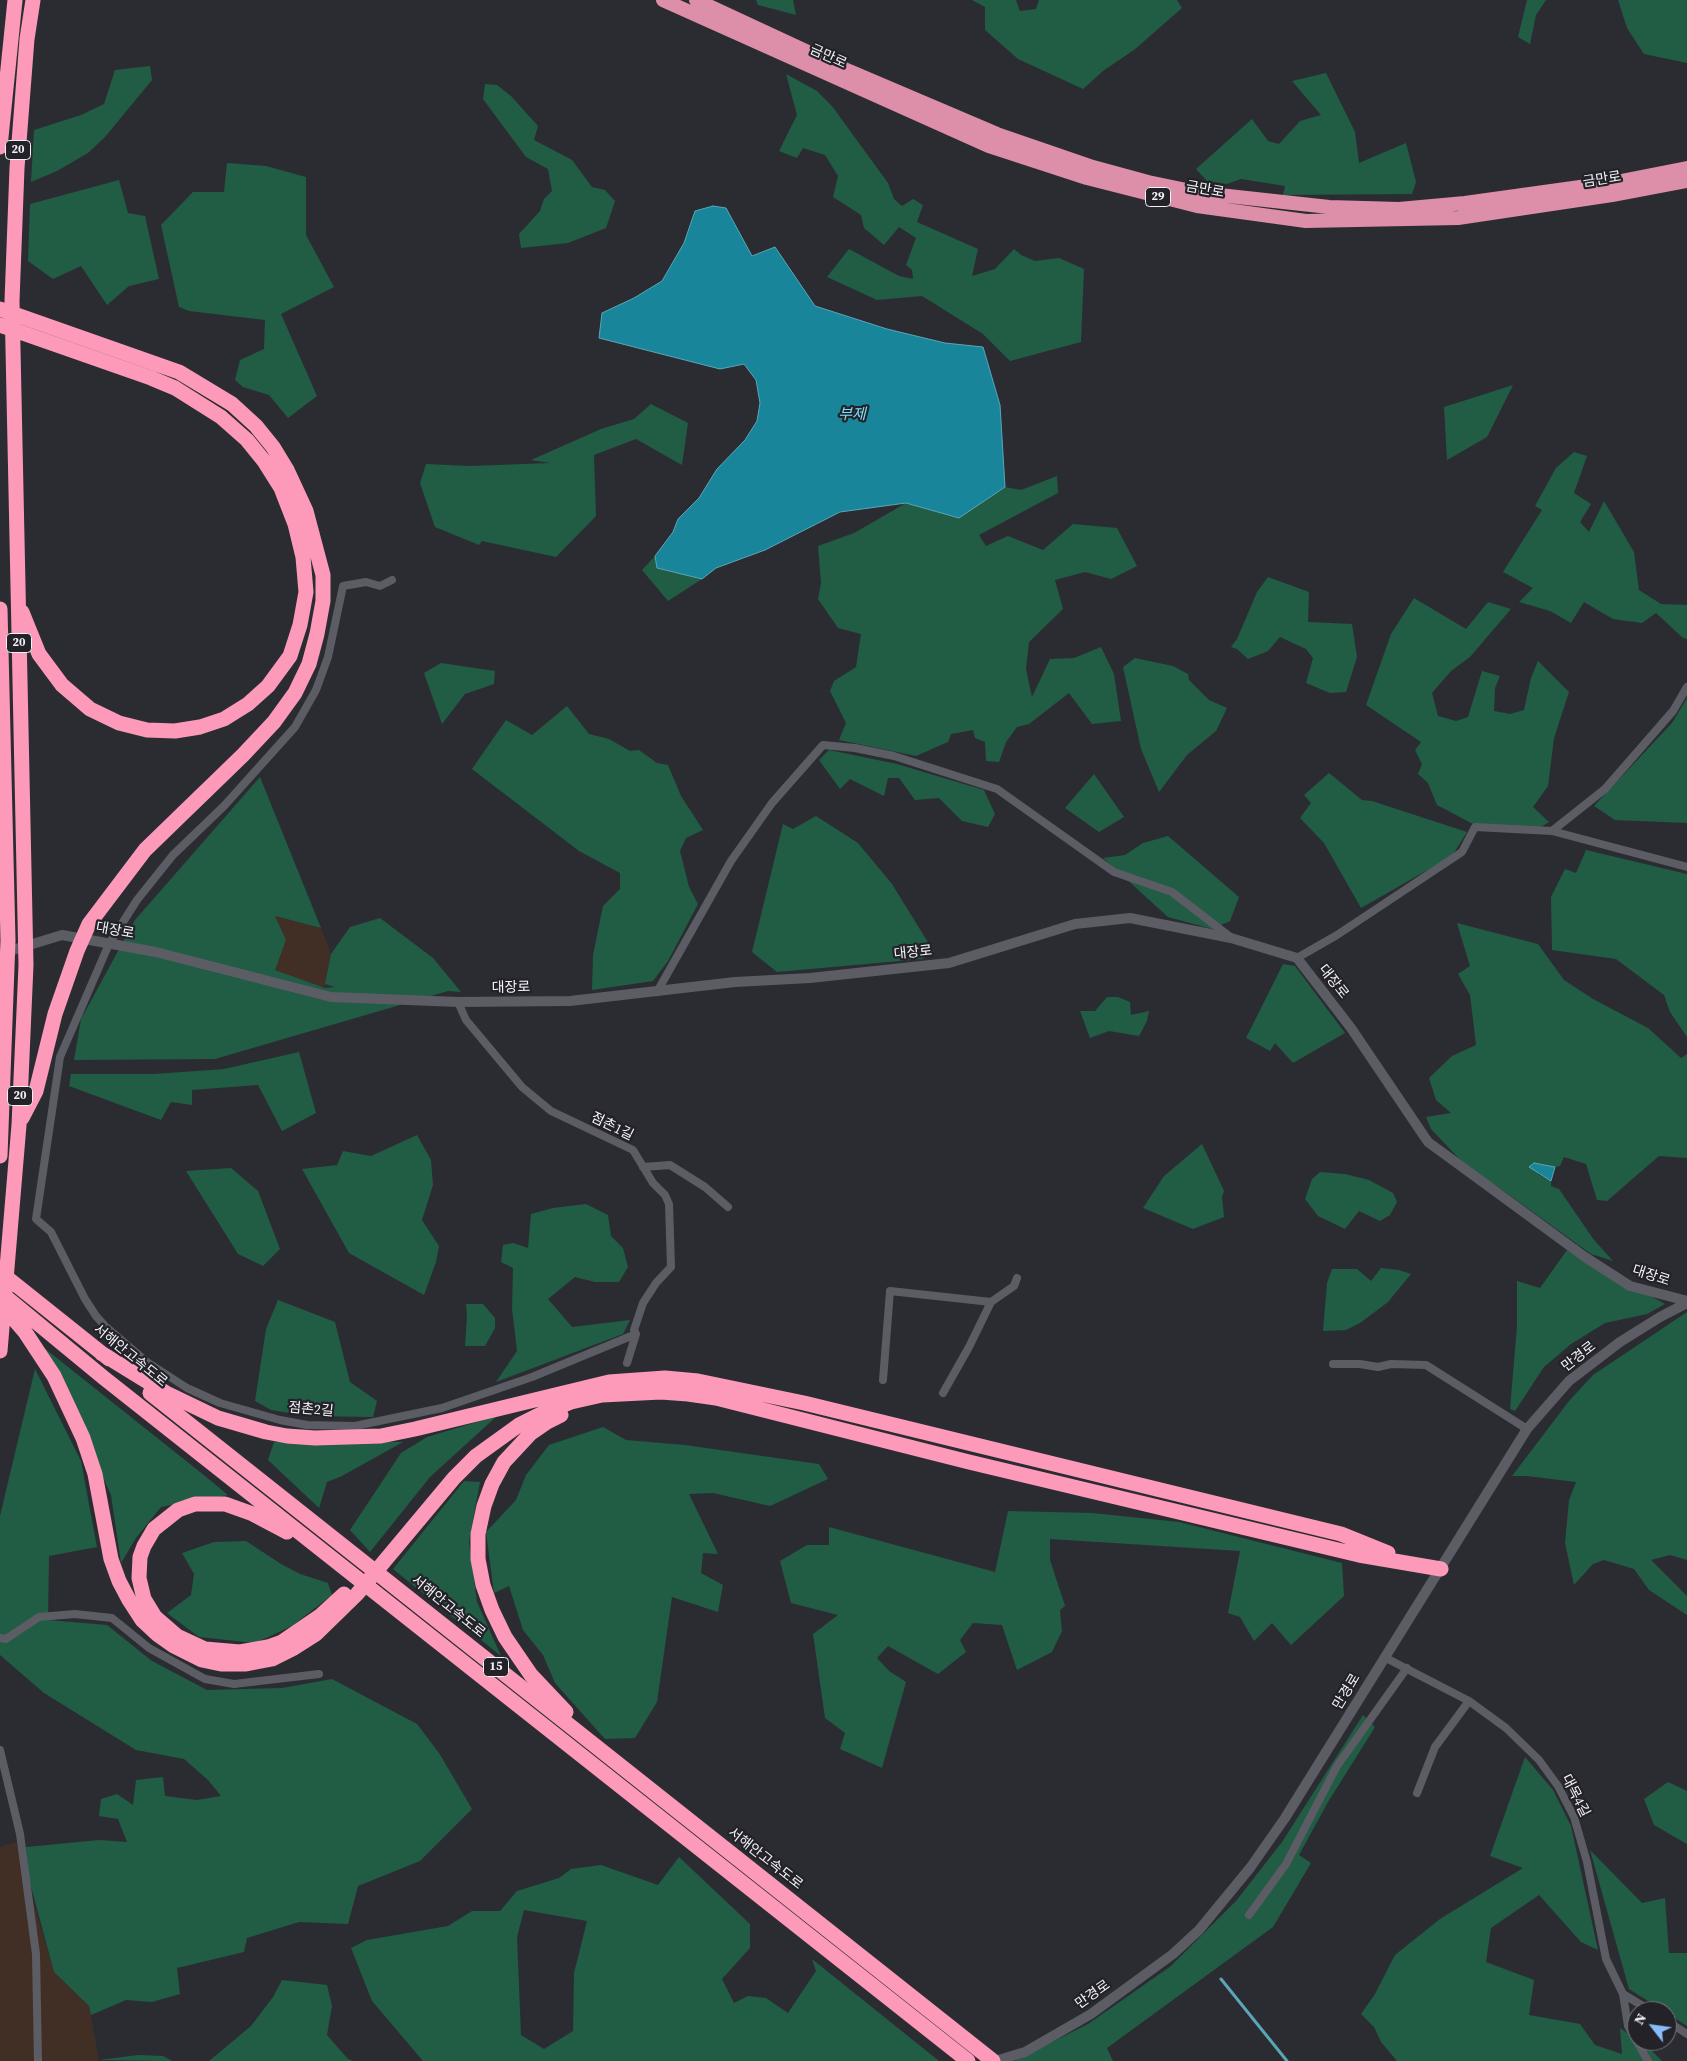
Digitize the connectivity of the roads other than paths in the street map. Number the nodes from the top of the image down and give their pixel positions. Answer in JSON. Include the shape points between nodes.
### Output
{"nodes":[{"id":1,"x":15,"y":0,"type":"edge"},
{"id":2,"x":33,"y":0,"type":"edge"},
{"id":3,"x":663,"y":0,"type":"edge"},
{"id":4,"x":696,"y":0,"type":"edge"},
{"id":5,"x":0,"y":147,"type":"edge"},
{"id":6,"x":1687,"y":168,"type":"edge"},
{"id":7,"x":1687,"y":181,"type":"edge"},
{"id":8,"x":6,"y":305,"type":"edge"},
{"id":9,"x":0,"y":325,"type":"edge"},
{"id":10,"x":392,"y":580,"type":"dead end"},
{"id":11,"x":17,"y":598,"type":"junction"},
{"id":12,"x":0,"y":609,"type":"edge"},
{"id":13,"x":1687,"y":687,"type":"edge"},
{"id":14,"x":1552,"y":832,"type":"junction"},
{"id":15,"x":1687,"y":867,"type":"edge"},
{"id":16,"x":0,"y":905,"type":"edge"},
{"id":17,"x":1231,"y":938,"type":"junction"},
{"id":18,"x":8,"y":940,"type":"junction"},
{"id":19,"x":109,"y":944,"type":"junction"},
{"id":20,"x":0,"y":954,"type":"edge"},
{"id":21,"x":1297,"y":958,"type":"junction"},
{"id":22,"x":657,"y":992,"type":"junction"},
{"id":23,"x":458,"y":1002,"type":"junction"},
{"id":24,"x":19,"y":1125,"type":"junction"},
{"id":25,"x":0,"y":1156,"type":"edge"},
{"id":26,"x":643,"y":1167,"type":"junction"},
{"id":27,"x":728,"y":1207,"type":"dead end"},
{"id":28,"x":0,"y":1272,"type":"edge"},
{"id":29,"x":1017,"y":1278,"type":"dead end"},
{"id":30,"x":0,"y":1292,"type":"edge"},
{"id":31,"x":990,"y":1302,"type":"junction"},
{"id":32,"x":1687,"y":1302,"type":"edge"},
{"id":33,"x":0,"y":1303,"type":"edge"},
{"id":34,"x":636,"y":1334,"type":"junction"},
{"id":35,"x":0,"y":1351,"type":"edge"},
{"id":36,"x":101,"y":1353,"type":"junction"},
{"id":37,"x":627,"y":1364,"type":"dead end"},
{"id":38,"x":1333,"y":1364,"type":"dead end"},
{"id":39,"x":883,"y":1380,"type":"dead end"},
{"id":40,"x":583,"y":1388,"type":"junction"},
{"id":41,"x":634,"y":1392,"type":"junction"},
{"id":42,"x":943,"y":1393,"type":"dead end"},
{"id":43,"x":1527,"y":1430,"type":"junction"},
{"id":44,"x":383,"y":1556,"type":"junction"},
{"id":45,"x":1413,"y":1563,"type":"junction"},
{"id":46,"x":1441,"y":1569,"type":"junction"},
{"id":47,"x":354,"y":1576,"type":"junction"},
{"id":48,"x":348,"y":1597,"type":"junction"},
{"id":49,"x":0,"y":1638,"type":"edge"},
{"id":50,"x":1384,"y":1657,"type":"junction"},
{"id":51,"x":1407,"y":1668,"type":"junction"},
{"id":52,"x":319,"y":1674,"type":"dead end"},
{"id":53,"x":1469,"y":1701,"type":"junction"},
{"id":54,"x":0,"y":1750,"type":"edge"},
{"id":55,"x":603,"y":1752,"type":"junction"},
{"id":56,"x":1417,"y":1793,"type":"dead end"},
{"id":57,"x":1249,"y":1915,"type":"dead end"},
{"id":58,"x":1623,"y":1994,"type":"junction"},
{"id":59,"x":1635,"y":2001,"type":"edge"},
{"id":60,"x":38,"y":2061,"type":"edge"},
{"id":61,"x":968,"y":2061,"type":"edge"},
{"id":62,"x":994,"y":2061,"type":"edge"},
{"id":63,"x":1648,"y":2061,"type":"edge"}],
"edges":[{"from":1,"to":5,"type":"highway","number":"20"},
{"from":2,"to":8,"type":"highway","number":"20","via":[[27,39]]},
{"from":3,"to":7,"type":"highway","name":"금만로","number":"29","via":[[990,146],[1087,178],[1196,206],[1306,221],[1458,218]]},
{"from":4,"to":6,"type":"highway","name":"금만로","number":"29","via":[[996,134],[1093,167],[1201,193],[1329,207],[1399,209],[1616,182]]},
{"from":8,"to":11,"type":"highway","number":"20","via":[[12,353]]},
{"from":8,"to":24,"type":"highway","via":[[178,372],[232,404],[256,426],[287,470],[306,511],[323,575],[323,601],[317,634],[309,664],[294,693],[274,722],[243,755],[145,850],[90,924],[55,1014],[36,1091]]},
{"from":9,"to":11,"type":"highway","via":[[151,378],[175,388],[221,417],[247,440],[281,488],[303,556],[306,592],[290,656],[268,686],[224,719],[175,731],[147,730],[118,723],[90,709],[62,685],[39,654]]},
{"from":10,"to":19,"type":"street","via":[[380,586],[366,582],[343,586],[328,657],[316,690],[295,727],[224,806],[174,855],[136,900]]},
{"from":11,"to":24,"type":"highway","number":"20","via":[[27,932]]},
{"from":12,"to":18,"type":"highway","number":"20"},
{"from":13,"to":14,"type":"street","via":[[1674,711],[1605,789]]},
{"from":14,"to":15,"type":"street"},
{"from":14,"to":21,"type":"street","via":[[1475,827],[1462,852]]},
{"from":16,"to":18,"type":"highway"},
{"from":17,"to":21,"type":"street","name":"대장로"},
{"from":17,"to":22,"type":"street","name":"대장로","via":[[1130,918],[1075,924],[948,963]]},
{"from":17,"to":22,"type":"street","via":[[1172,892],[1114,872],[997,789],[894,756],[823,745],[772,803],[731,862]]},
{"from":18,"to":25,"type":"highway","number":"20"},
{"from":19,"to":20,"type":"street","name":"대장로","via":[[62,935]]},
{"from":19,"to":23,"type":"street","name":"대장로","via":[[156,952],[332,996]]},
{"from":19,"to":34,"type":"street","name":"점촌2길","via":[[60,1057],[36,1219],[51,1232],[96,1316],[147,1362],[195,1392],[220,1403],[280,1420],[355,1426],[442,1408],[532,1377]]},
{"from":21,"to":32,"type":"street","name":"대장로","via":[[1351,1028],[1428,1142],[1585,1257],[1630,1286]]},
{"from":22,"to":23,"type":"street","name":"대장로","via":[[570,1001]]},
{"from":23,"to":26,"type":"street","name":"점촌1길","via":[[466,1020],[522,1087],[551,1111],[633,1150]]},
{"from":24,"to":35,"type":"highway","number":"20"},
{"from":26,"to":27,"type":"street","via":[[670,1165],[705,1187]]},
{"from":26,"to":34,"type":"street","name":"점촌1길","via":[[669,1204],[672,1267],[643,1303],[634,1330]]},
{"from":28,"to":36,"type":"highway","name":"서해안고속도로","number":"15"},
{"from":29,"to":31,"type":"street","via":[[1014,1286]]},
{"from":30,"to":47,"type":"highway","number":"15"},
{"from":31,"to":39,"type":"street","via":[[890,1291]]},
{"from":31,"to":42,"type":"street","via":[[970,1347]]},
{"from":32,"to":43,"type":"street","name":"만경로","via":[[1620,1342],[1569,1381]]},
{"from":33,"to":48,"type":"highway","via":[[42,1356],[71,1410],[96,1474],[119,1581],[142,1620],[157,1634],[202,1660],[246,1664],[272,1658],[316,1634]]},
{"from":34,"to":37,"type":"street","name":"점촌1길"},
{"from":36,"to":40,"type":"highway","via":[[192,1407],[244,1426],[287,1436],[381,1436]]},
{"from":36,"to":55,"type":"highway","name":"서해안고속도로","number":"15"},
{"from":38,"to":43,"type":"street","via":[[1378,1367],[1426,1364]]},
{"from":40,"to":44,"type":"highway","via":[[520,1416],[484,1439],[446,1475]]},
{"from":40,"to":45,"type":"highway","via":[[609,1382],[665,1378],[698,1381],[804,1403],[1341,1534]]},
{"from":41,"to":44,"type":"highway","via":[[571,1402],[543,1413],[498,1438],[454,1478]]},
{"from":41,"to":45,"type":"highway","via":[[688,1394],[752,1406],[1044,1480],[1360,1555]]},
{"from":41,"to":55,"type":"highway","via":[[562,1414],[532,1433],[504,1462],[492,1484],[478,1534],[483,1585],[504,1638],[531,1675]]},
{"from":43,"to":46,"type":"street","name":"만경로"},
{"from":44,"to":48,"type":"highway"},
{"from":45,"to":46,"type":"highway"},
{"from":46,"to":50,"type":"street","name":"만경로"},
{"from":47,"to":48,"type":"highway","via":[[266,1521],[244,1510],[216,1503],[186,1506],[169,1515],[148,1537],[140,1557],[140,1588],[155,1617],[176,1636],[215,1650],[253,1651],[282,1642]]},
{"from":47,"to":61,"type":"highway","number":"15"},
{"from":49,"to":52,"type":"street","via":[[6,1639],[39,1616],[75,1614],[112,1618],[149,1648],[205,1679],[234,1684]]},
{"from":50,"to":51,"type":"street","name":"대목4길"},
{"from":50,"to":62,"type":"street","name":"만경로","via":[[1280,1825],[1250,1868],[1199,1930],[1173,1954],[1091,2014],[1024,2052]]},
{"from":51,"to":53,"type":"street","name":"대목4길"},
{"from":51,"to":57,"type":"street","via":[[1337,1766],[1286,1864]]},
{"from":53,"to":56,"type":"street","via":[[1435,1747]]},
{"from":53,"to":58,"type":"street","name":"대목4길","via":[[1513,1735],[1539,1760],[1558,1786],[1574,1818],[1587,1862],[1606,1959]]},
{"from":54,"to":60,"type":"street","via":[[20,1834],[36,1954]]},
{"from":55,"to":62,"type":"highway","name":"서해안고속도로","number":"15"},
{"from":58,"to":59,"type":"street"},
{"from":58,"to":63,"type":"street","name":"대목4길","via":[[1628,2026]]}]}
